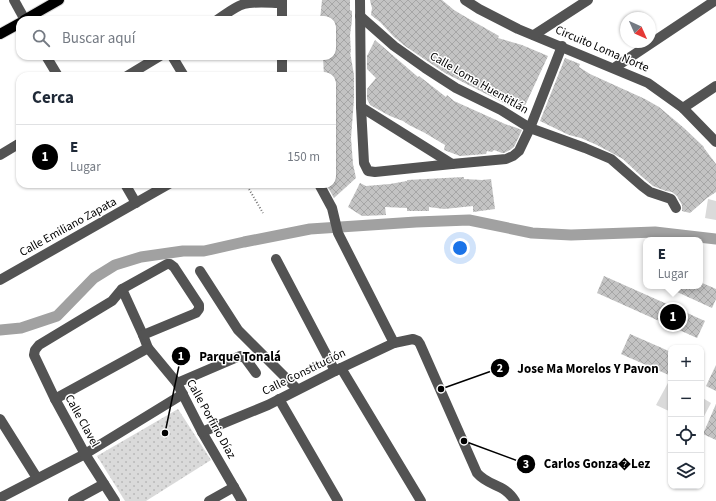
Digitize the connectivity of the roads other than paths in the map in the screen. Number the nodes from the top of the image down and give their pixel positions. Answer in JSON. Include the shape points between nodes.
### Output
{"nodes":[{"id":1,"x":14,"y":0,"type":"edge"},
{"id":2,"x":59,"y":0,"type":"edge"},
{"id":3,"x":360,"y":0,"type":"edge"},
{"id":4,"x":465,"y":0,"type":"edge"},
{"id":5,"x":588,"y":0,"type":"edge"},
{"id":6,"x":716,"y":0,"type":"edge"},
{"id":7,"x":282,"y":2,"type":"edge"},
{"id":8,"x":23,"y":16,"type":"edge"},
{"id":9,"x":32,"y":16,"type":"edge"},
{"id":10,"x":223,"y":16,"type":"edge"},
{"id":11,"x":282,"y":16,"type":"edge"},
{"id":12,"x":360,"y":16,"type":"junction"},
{"id":13,"x":16,"y":24,"type":"edge"},
{"id":14,"x":0,"y":34,"type":"edge"},
{"id":15,"x":534,"y":35,"type":"junction"},
{"id":16,"x":562,"y":46,"type":"junction"},
{"id":17,"x":48,"y":60,"type":"edge"},
{"id":18,"x":153,"y":60,"type":"edge"},
{"id":19,"x":174,"y":60,"type":"edge"},
{"id":20,"x":282,"y":60,"type":"edge"},
{"id":21,"x":614,"y":68,"type":"junction"},
{"id":22,"x":56,"y":72,"type":"edge"},
{"id":23,"x":134,"y":72,"type":"edge"},
{"id":24,"x":182,"y":72,"type":"edge"},
{"id":25,"x":282,"y":72,"type":"edge"},
{"id":26,"x":716,"y":86,"type":"edge"},
{"id":27,"x":361,"y":107,"type":"junction"},
{"id":28,"x":684,"y":108,"type":"junction"},
{"id":29,"x":530,"y":128,"type":"junction"},
{"id":30,"x":716,"y":142,"type":"edge"},
{"id":31,"x":16,"y":145,"type":"edge"},
{"id":32,"x":0,"y":155,"type":"edge"},
{"id":33,"x":452,"y":164,"type":"junction"},
{"id":34,"x":127,"y":188,"type":"edge"},
{"id":35,"x":162,"y":188,"type":"edge"},
{"id":36,"x":321,"y":188,"type":"edge"},
{"id":37,"x":136,"y":203,"type":"junction"},
{"id":38,"x":676,"y":208,"type":"dead end"},
{"id":39,"x":276,"y":259,"type":"dead end"},
{"id":40,"x":200,"y":271,"type":"dead end"},
{"id":41,"x":0,"y":280,"type":"edge"},
{"id":42,"x":122,"y":289,"type":"junction"},
{"id":43,"x":143,"y":335,"type":"junction"},
{"id":44,"x":394,"y":344,"type":"junction"},
{"id":45,"x":148,"y":348,"type":"junction"},
{"id":46,"x":338,"y":369,"type":"junction"},
{"id":47,"x":256,"y":372,"type":"dead end"},
{"id":48,"x":177,"y":383,"type":"junction"},
{"id":49,"x":298,"y":389,"type":"junction"},
{"id":50,"x":183,"y":394,"type":"junction"},
{"id":51,"x":55,"y":399,"type":"junction"},
{"id":52,"x":279,"y":399,"type":"junction"},
{"id":53,"x":0,"y":419,"type":"edge"},
{"id":54,"x":202,"y":432,"type":"junction"},
{"id":55,"x":85,"y":454,"type":"junction"},
{"id":56,"x":37,"y":478,"type":"junction"},
{"id":57,"x":104,"y":484,"type":"junction"},
{"id":58,"x":234,"y":486,"type":"junction"},
{"id":59,"x":0,"y":498,"type":"edge"},
{"id":60,"x":73,"y":501,"type":"edge"},
{"id":61,"x":115,"y":501,"type":"edge"},
{"id":62,"x":209,"y":501,"type":"edge"},
{"id":63,"x":242,"y":501,"type":"edge"},
{"id":64,"x":338,"y":501,"type":"edge"},
{"id":65,"x":420,"y":501,"type":"edge"},
{"id":66,"x":515,"y":501,"type":"edge"}],
"edges":[{"from":1,"to":8,"type":"street"},
{"from":2,"to":9,"type":"main road"},
{"from":3,"to":12,"type":"street"},
{"from":4,"to":15,"type":"street","name":"Circuito Loma Norte"},
{"from":5,"to":15,"type":"street"},
{"from":6,"to":21,"type":"street"},
{"from":7,"to":10,"type":"street","via":[[244,4]]},
{"from":7,"to":11,"type":"street"},
{"from":12,"to":27,"type":"street"},
{"from":12,"to":29,"type":"street","name":"Calle Loma Huentitlán","via":[[394,46],[425,68]]},
{"from":13,"to":14,"type":"main road"},
{"from":15,"to":16,"type":"street","name":"Circuito Loma Norte"},
{"from":16,"to":21,"type":"street","name":"Circuito Loma Norte"},
{"from":16,"to":29,"type":"street"},
{"from":17,"to":22,"type":"street"},
{"from":18,"to":23,"type":"street"},
{"from":19,"to":24,"type":"street"},
{"from":20,"to":25,"type":"street"},
{"from":21,"to":28,"type":"street","name":"Circuito Loma Norte","via":[[648,82]]},
{"from":26,"to":28,"type":"street"},
{"from":27,"to":33,"type":"street"},
{"from":27,"to":33,"type":"street","via":[[364,163],[368,171]]},
{"from":28,"to":30,"type":"street","name":"Circuito Loma Norte"},
{"from":29,"to":33,"type":"street","via":[[519,151],[513,156],[506,159]]},
{"from":29,"to":38,"type":"street","name":"Calle Loma Huentitlán","via":[[611,159],[650,192],[671,199]]},
{"from":31,"to":32,"type":"street"},
{"from":34,"to":37,"type":"street"},
{"from":35,"to":37,"type":"street","name":"Calle Emiliano Zapata"},
{"from":36,"to":44,"type":"street","via":[[332,208],[338,233]]},
{"from":37,"to":41,"type":"street","name":"Calle Emiliano Zapata"},
{"from":39,"to":46,"type":"street"},
{"from":40,"to":49,"type":"street","via":[[238,330]]},
{"from":42,"to":43,"type":"street","name":"Calle Porfirio Díaz"},
{"from":42,"to":43,"type":"street","via":[[170,264],[199,305],[196,313]]},
{"from":42,"to":51,"type":"street","name":"Calle Clavel","via":[[112,301],[39,345],[35,350],[34,355]]},
{"from":43,"to":45,"type":"street","name":"Calle Porfirio Díaz"},
{"from":44,"to":46,"type":"street","name":"Calle Constitución"},
{"from":44,"to":66,"type":"street","name":"Calle Constitución","via":[[413,339],[418,341],[477,473],[481,478],[508,492]]},
{"from":45,"to":48,"type":"street","name":"Calle Porfirio Díaz"},
{"from":45,"to":51,"type":"street"},
{"from":46,"to":49,"type":"street","name":"Calle Constitución"},
{"from":46,"to":65,"type":"street"},
{"from":47,"to":48,"type":"street","via":[[245,358],[240,356]]},
{"from":48,"to":50,"type":"street","name":"Calle Porfirio Díaz"},
{"from":49,"to":52,"type":"street","name":"Calle Constitución"},
{"from":50,"to":54,"type":"street","name":"Calle Porfirio Díaz"},
{"from":50,"to":55,"type":"street"},
{"from":51,"to":55,"type":"street","name":"Calle Clavel"},
{"from":52,"to":54,"type":"street","name":"Calle Constitución"},
{"from":52,"to":64,"type":"street"},
{"from":53,"to":56,"type":"street"},
{"from":54,"to":58,"type":"street","name":"Calle Porfirio Díaz"},
{"from":55,"to":56,"type":"street"},
{"from":55,"to":57,"type":"street","name":"Calle Clavel"},
{"from":56,"to":59,"type":"street"},
{"from":57,"to":60,"type":"street"},
{"from":57,"to":61,"type":"street","name":"Calle Clavel"},
{"from":58,"to":62,"type":"street"},
{"from":58,"to":63,"type":"street","name":"Calle Porfirio Díaz"}]}
